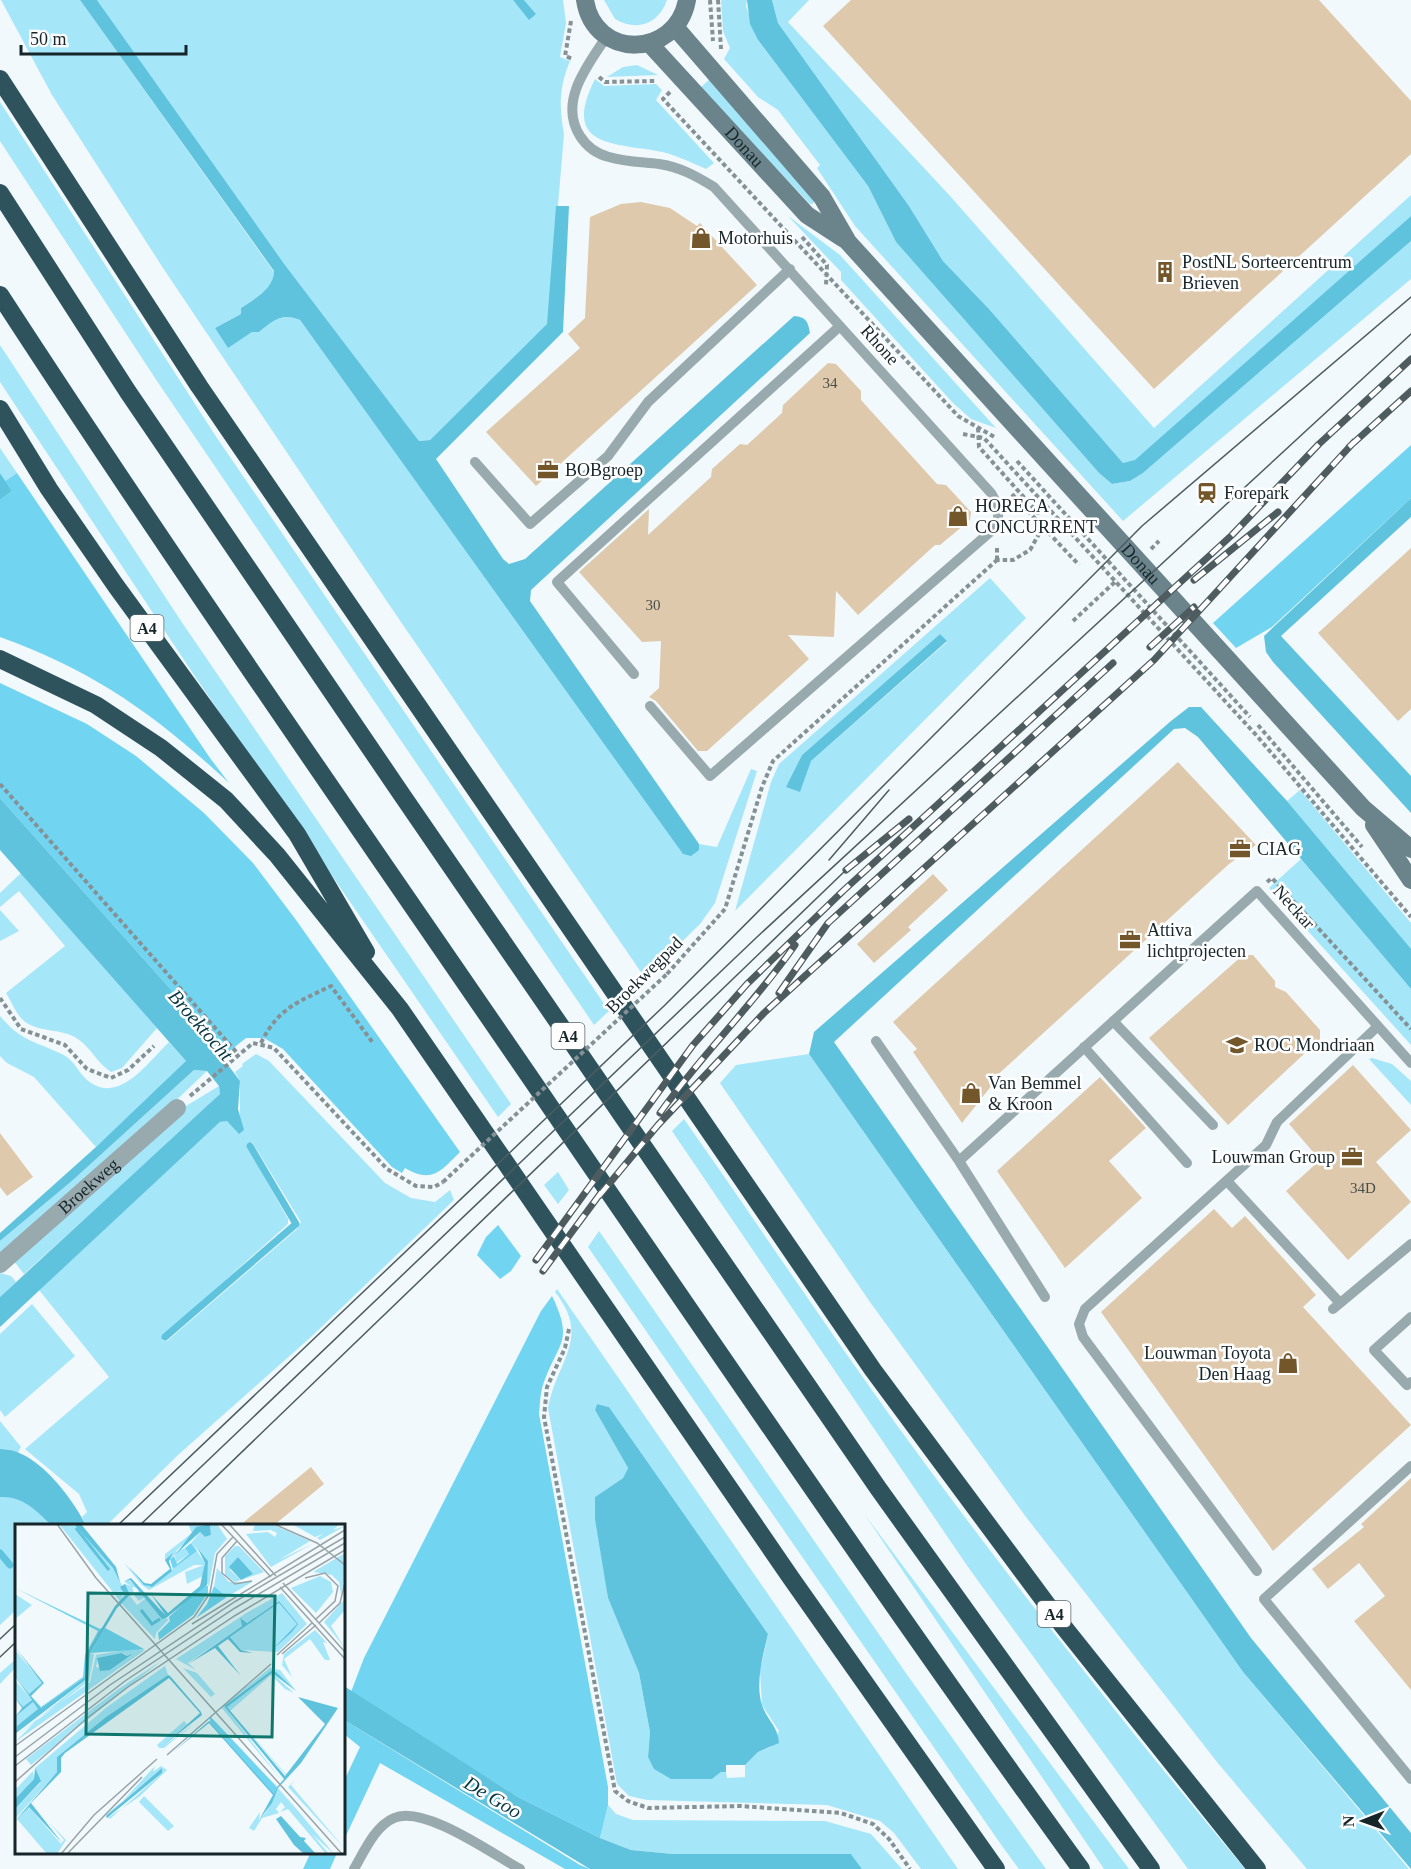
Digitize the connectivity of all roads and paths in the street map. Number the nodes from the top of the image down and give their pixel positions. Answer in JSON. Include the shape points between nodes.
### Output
{"nodes":[{"id":1,"x":585,"y":0,"type":"edge"},
{"id":2,"x":687,"y":0,"type":"edge"},
{"id":3,"x":710,"y":0,"type":"edge"},
{"id":4,"x":675,"y":27,"type":"junction"},
{"id":5,"x":607,"y":36,"type":"junction"},
{"id":6,"x":649,"y":43,"type":"junction"},
{"id":7,"x":714,"y":50,"type":"dead end"},
{"id":8,"x":0,"y":79,"type":"edge"},
{"id":9,"x":663,"y":99,"type":"dead end"},
{"id":10,"x":0,"y":193,"type":"edge"},
{"id":11,"x":848,"y":242,"type":"junction"},
{"id":12,"x":790,"y":269,"type":"junction"},
{"id":13,"x":0,"y":295,"type":"edge"},
{"id":14,"x":840,"y":326,"type":"junction"},
{"id":15,"x":0,"y":409,"type":"edge"},
{"id":16,"x":963,"y":434,"type":"dead end"},
{"id":17,"x":1003,"y":445,"type":"dead end"},
{"id":18,"x":1011,"y":454,"type":"dead end"},
{"id":19,"x":475,"y":462,"type":"dead end"},
{"id":20,"x":1070,"y":556,"type":"dead end"},
{"id":21,"x":997,"y":560,"type":"dead end"},
{"id":22,"x":1079,"y":565,"type":"dead end"},
{"id":23,"x":1113,"y":584,"type":"dead end"},
{"id":24,"x":1072,"y":621,"type":"dead end"},
{"id":25,"x":0,"y":660,"type":"edge"},
{"id":26,"x":634,"y":674,"type":"dead end"},
{"id":27,"x":650,"y":706,"type":"dead end"},
{"id":28,"x":0,"y":784,"type":"edge"},
{"id":29,"x":1363,"y":808,"type":"junction"},
{"id":30,"x":1363,"y":848,"type":"dead end"},
{"id":31,"x":1411,"y":849,"type":"edge"},
{"id":32,"x":1411,"y":880,"type":"edge"},
{"id":33,"x":1257,"y":891,"type":"junction"},
{"id":34,"x":1411,"y":917,"type":"edge"},
{"id":35,"x":0,"y":998,"type":"edge"},
{"id":36,"x":400,"y":1009,"type":"junction"},
{"id":37,"x":1113,"y":1021,"type":"junction"},
{"id":38,"x":1378,"y":1026,"type":"junction"},
{"id":39,"x":1411,"y":1029,"type":"edge"},
{"id":40,"x":876,"y":1041,"type":"dead end"},
{"id":41,"x":261,"y":1043,"type":"junction"},
{"id":42,"x":373,"y":1043,"type":"dead end"},
{"id":43,"x":154,"y":1046,"type":"dead end"},
{"id":44,"x":1084,"y":1047,"type":"junction"},
{"id":45,"x":238,"y":1054,"type":"junction"},
{"id":46,"x":1411,"y":1063,"type":"edge"},
{"id":47,"x":208,"y":1080,"type":"dead end"},
{"id":48,"x":177,"y":1108,"type":"dead end"},
{"id":49,"x":1213,"y":1125,"type":"dead end"},
{"id":50,"x":959,"y":1161,"type":"junction"},
{"id":51,"x":1187,"y":1163,"type":"dead end"},
{"id":52,"x":1227,"y":1181,"type":"junction"},
{"id":53,"x":1411,"y":1244,"type":"edge"},
{"id":54,"x":0,"y":1264,"type":"edge"},
{"id":55,"x":1045,"y":1297,"type":"dead end"},
{"id":56,"x":1411,"y":1317,"type":"edge"},
{"id":57,"x":569,"y":1329,"type":"dead end"},
{"id":58,"x":1411,"y":1382,"type":"edge"},
{"id":59,"x":1411,"y":1466,"type":"edge"},
{"id":60,"x":1257,"y":1571,"type":"dead end"},
{"id":61,"x":1411,"y":1779,"type":"edge"},
{"id":62,"x":354,"y":1869,"type":"edge"},
{"id":63,"x":520,"y":1869,"type":"edge"},
{"id":64,"x":910,"y":1869,"type":"edge"},
{"id":65,"x":996,"y":1869,"type":"edge"},
{"id":66,"x":1082,"y":1869,"type":"edge"},
{"id":67,"x":1151,"y":1869,"type":"edge"},
{"id":68,"x":1257,"y":1869,"type":"edge"}],
"edges":[{"from":1,"to":5,"type":"main road","via":[[591,20]]},
{"from":2,"to":4,"type":"main road"},
{"from":3,"to":7,"type":"path"},
{"from":4,"to":6,"type":"main road"},
{"from":4,"to":11,"type":"main road","name":"Donau","via":[[822,197]]},
{"from":5,"to":6,"type":"main road","via":[[623,44]]},
{"from":5,"to":12,"type":"lane","name":"Rhone","via":[[574,96],[573,120],[582,139],[600,154],[691,173],[714,187]]},
{"from":6,"to":11,"type":"main road","name":"Donau","via":[[807,215]]},
{"from":8,"to":68,"type":"highway","number":"A4","via":[[205,396],[873,1370],[1056,1617]]},
{"from":9,"to":17,"type":"path","name":"Rhone","via":[[958,416],[995,436]]},
{"from":10,"to":67,"type":"highway","number":"A4","via":[[135,402],[408,805],[878,1488]]},
{"from":11,"to":29,"type":"main road","name":"Donau"},
{"from":12,"to":14,"type":"lane","name":"Rhone"},
{"from":12,"to":19,"type":"lane","via":[[648,402],[608,456],[530,524]]},
{"from":13,"to":66,"type":"highway","via":[[170,552],[712,1342]]},
{"from":14,"to":26,"type":"lane","via":[[557,582]]},
{"from":14,"to":27,"type":"lane","name":"Rhone","via":[[991,493],[999,507],[997,526],[710,776]]},
{"from":15,"to":36,"type":"highway","number":"A4","via":[[49,489],[297,834]]},
{"from":16,"to":34,"type":"path","via":[[984,438],[1257,736]]},
{"from":18,"to":30,"type":"path","name":"Donau","via":[[1257,724]]},
{"from":20,"to":22,"type":"path"},
{"from":21,"to":41,"type":"path","name":"Broekwegpad","bridge":true,"via":[[773,761],[725,909],[667,974],[443,1182],[434,1187],[416,1186],[387,1169],[274,1048]]},
{"from":23,"to":24,"type":"path"},
{"from":25,"to":36,"type":"highway","number":"A4","via":[[96,705],[161,748],[226,800],[277,855]]},
{"from":28,"to":45,"type":"path"},
{"from":29,"to":31,"type":"main road","name":"Donau"},
{"from":29,"to":32,"type":"main road","name":"Donau"},
{"from":33,"to":37,"type":"lane","name":"Neckar"},
{"from":33,"to":38,"type":"lane","name":"Neckar"},
{"from":33,"to":39,"type":"path","via":[[1272,878]]},
{"from":35,"to":43,"type":"path","via":[[21,1029],[65,1045],[87,1069],[111,1078],[128,1070]]},
{"from":36,"to":65,"type":"highway","number":"A4"},
{"from":37,"to":44,"type":"lane","name":"Neckar"},
{"from":37,"to":49,"type":"lane"},
{"from":38,"to":46,"type":"lane","name":"Neckar"},
{"from":38,"to":52,"type":"lane","via":[[1277,1122],[1266,1145]]},
{"from":40,"to":50,"type":"lane"},
{"from":41,"to":42,"type":"path","via":[[270,1024],[286,1008],[331,986]]},
{"from":41,"to":45,"type":"path","via":[[253,1043]]},
{"from":44,"to":50,"type":"lane","name":"Neckar"},
{"from":44,"to":51,"type":"lane"},
{"from":45,"to":47,"type":"path"},
{"from":48,"to":54,"type":"street","name":"Broekweg"},
{"from":50,"to":55,"type":"lane"},
{"from":52,"to":53,"type":"lane","via":[[1336,1306]]},
{"from":52,"to":60,"type":"lane","via":[[1085,1309],[1079,1324],[1083,1337]]},
{"from":56,"to":58,"type":"lane","via":[[1374,1350],[1407,1386]]},
{"from":57,"to":64,"type":"path","via":[[547,1387],[544,1417],[615,1791],[648,1808],[740,1806],[841,1814],[873,1824]]},
{"from":59,"to":61,"type":"lane","via":[[1264,1599]]},
{"from":62,"to":63,"type":"lane","via":[[379,1830],[392,1819],[407,1814],[435,1822]]}]}
